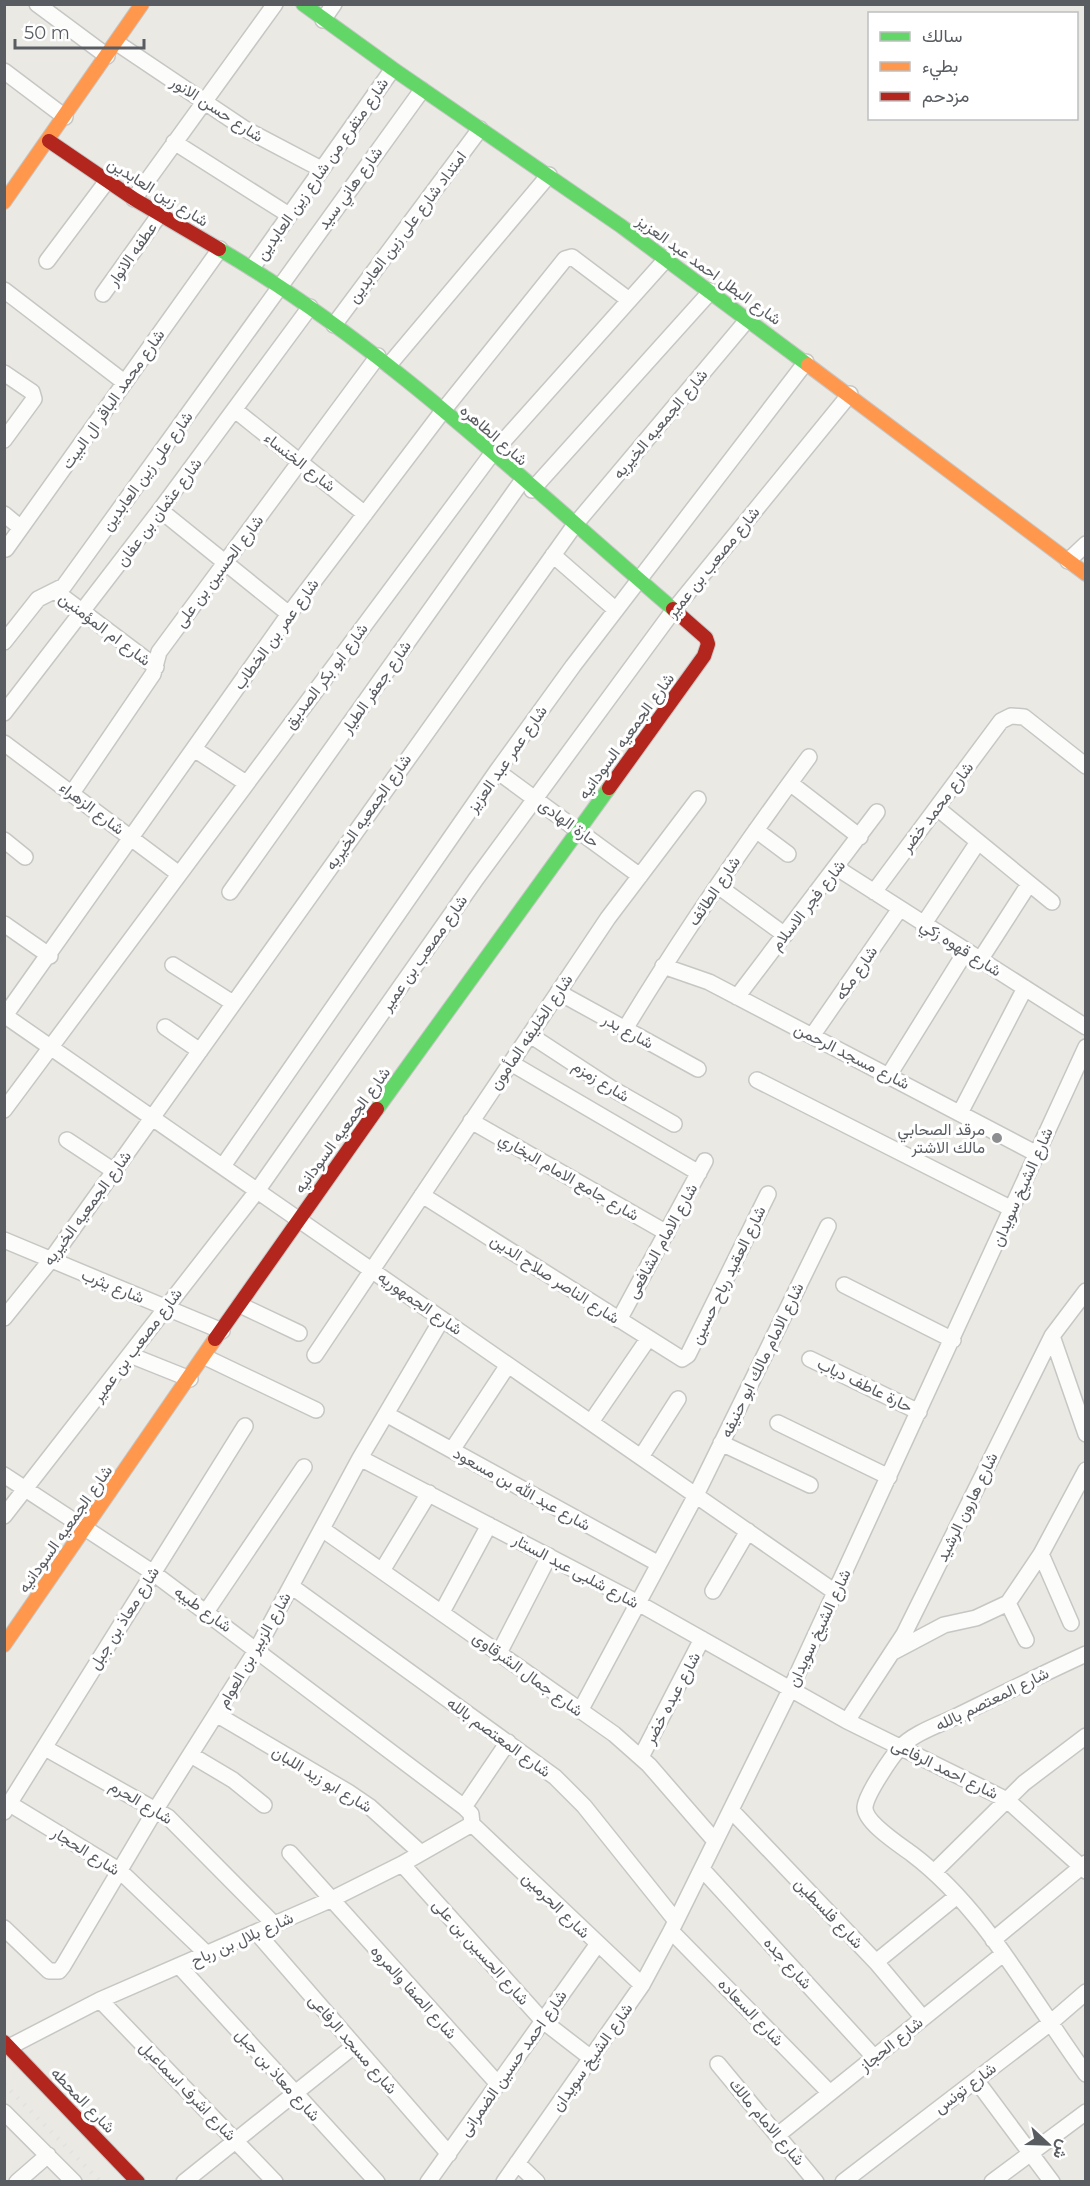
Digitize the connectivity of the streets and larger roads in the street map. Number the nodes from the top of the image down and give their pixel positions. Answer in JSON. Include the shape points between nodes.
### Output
{"nodes":[{"id":1,"x":37,"y":4,"type":"edge"},
{"id":2,"x":141,"y":4,"type":"edge"},
{"id":3,"x":275,"y":4,"type":"edge"},
{"id":4,"x":303,"y":4,"type":"edge"},
{"id":5,"x":334,"y":4,"type":"edge"},
{"id":6,"x":323,"y":20,"type":"junction"},
{"id":7,"x":117,"y":43,"type":"junction"},
{"id":8,"x":107,"y":56,"type":"junction"},
{"id":9,"x":392,"y":70,"type":"junction"},
{"id":10,"x":4,"y":71,"type":"edge"},
{"id":11,"x":422,"y":90,"type":"junction"},
{"id":12,"x":203,"y":102,"type":"junction"},
{"id":13,"x":65,"y":117,"type":"junction"},
{"id":14,"x":480,"y":129,"type":"junction"},
{"id":15,"x":49,"y":141,"type":"junction"},
{"id":16,"x":174,"y":142,"type":"junction"},
{"id":17,"x":321,"y":169,"type":"junction"},
{"id":18,"x":549,"y":175,"type":"junction"},
{"id":19,"x":107,"y":181,"type":"junction"},
{"id":20,"x":134,"y":199,"type":"junction"},
{"id":21,"x":4,"y":202,"type":"edge"},
{"id":22,"x":160,"y":214,"type":"junction"},
{"id":23,"x":289,"y":215,"type":"junction"},
{"id":24,"x":220,"y":249,"type":"junction"},
{"id":25,"x":667,"y":258,"type":"junction"},
{"id":26,"x":47,"y":261,"type":"dead end"},
{"id":27,"x":252,"y":268,"type":"junction"},
{"id":28,"x":279,"y":286,"type":"junction"},
{"id":29,"x":4,"y":290,"type":"edge"},
{"id":30,"x":711,"y":291,"type":"junction"},
{"id":31,"x":103,"y":294,"type":"dead end"},
{"id":32,"x":629,"y":300,"type":"junction"},
{"id":33,"x":310,"y":307,"type":"junction"},
{"id":34,"x":748,"y":319,"type":"junction"},
{"id":35,"x":334,"y":325,"type":"junction"},
{"id":36,"x":384,"y":360,"type":"junction"},
{"id":37,"x":806,"y":362,"type":"junction"},
{"id":38,"x":4,"y":373,"type":"edge"},
{"id":39,"x":124,"y":382,"type":"junction"},
{"id":40,"x":850,"y":394,"type":"junction"},
{"id":41,"x":235,"y":410,"type":"junction"},
{"id":42,"x":442,"y":412,"type":"junction"},
{"id":43,"x":4,"y":440,"type":"edge"},
{"id":44,"x":491,"y":455,"type":"junction"},
{"id":45,"x":299,"y":461,"type":"junction"},
{"id":46,"x":527,"y":486,"type":"junction"},
{"id":47,"x":160,"y":510,"type":"junction"},
{"id":48,"x":4,"y":514,"type":"edge"},
{"id":49,"x":365,"y":514,"type":"junction"},
{"id":50,"x":574,"y":526,"type":"junction"},
{"id":51,"x":21,"y":528,"type":"junction"},
{"id":52,"x":1086,"y":544,"type":"edge"},
{"id":53,"x":6,"y":549,"type":"dead end"},
{"id":54,"x":553,"y":555,"type":"junction"},
{"id":55,"x":1068,"y":561,"type":"junction"},
{"id":56,"x":226,"y":564,"type":"junction"},
{"id":57,"x":1086,"y":574,"type":"edge"},
{"id":58,"x":638,"y":581,"type":"junction"},
{"id":59,"x":55,"y":591,"type":"junction"},
{"id":60,"x":616,"y":610,"type":"junction"},
{"id":61,"x":673,"y":611,"type":"junction"},
{"id":62,"x":82,"y":612,"type":"junction"},
{"id":63,"x":289,"y":614,"type":"junction"},
{"id":64,"x":706,"y":638,"type":"joint"},
{"id":65,"x":4,"y":642,"type":"edge"},
{"id":66,"x":156,"y":667,"type":"junction"},
{"id":67,"x":4,"y":713,"type":"edge"},
{"id":68,"x":4,"y":742,"type":"edge"},
{"id":69,"x":194,"y":749,"type":"junction"},
{"id":70,"x":809,"y":758,"type":"dead end"},
{"id":71,"x":1086,"y":766,"type":"edge"},
{"id":72,"x":497,"y":771,"type":"junction"},
{"id":73,"x":246,"y":783,"type":"junction"},
{"id":74,"x":790,"y":783,"type":"junction"},
{"id":75,"x":72,"y":793,"type":"junction"},
{"id":76,"x":536,"y":799,"type":"junction"},
{"id":77,"x":698,"y":799,"type":"dead end"},
{"id":78,"x":937,"y":808,"type":"junction"},
{"id":79,"x":877,"y":812,"type":"dead end"},
{"id":80,"x":578,"y":830,"type":"junction"},
{"id":81,"x":756,"y":830,"type":"junction"},
{"id":82,"x":860,"y":837,"type":"junction"},
{"id":83,"x":132,"y":839,"type":"junction"},
{"id":84,"x":4,"y":840,"type":"edge"},
{"id":85,"x":978,"y":842,"type":"junction"},
{"id":86,"x":788,"y":855,"type":"dead end"},
{"id":87,"x":25,"y":857,"type":"dead end"},
{"id":88,"x":837,"y":868,"type":"junction"},
{"id":89,"x":179,"y":874,"type":"junction"},
{"id":90,"x":640,"y":876,"type":"junction"},
{"id":91,"x":1029,"y":884,"type":"junction"},
{"id":92,"x":718,"y":886,"type":"junction"},
{"id":93,"x":230,"y":892,"type":"dead end"},
{"id":94,"x":874,"y":892,"type":"junction"},
{"id":95,"x":1052,"y":902,"type":"dead end"},
{"id":96,"x":899,"y":909,"type":"junction"},
{"id":97,"x":4,"y":924,"type":"edge"},
{"id":98,"x":923,"y":925,"type":"junction"},
{"id":99,"x":785,"y":935,"type":"junction"},
{"id":100,"x":966,"y":951,"type":"junction"},
{"id":101,"x":50,"y":956,"type":"junction"},
{"id":102,"x":980,"y":960,"type":"junction"},
{"id":103,"x":173,"y":965,"type":"dead end"},
{"id":104,"x":663,"y":966,"type":"junction"},
{"id":105,"x":1025,"y":988,"type":"junction"},
{"id":106,"x":558,"y":992,"type":"junction"},
{"id":107,"x":737,"y":997,"type":"junction"},
{"id":108,"x":233,"y":1003,"type":"junction"},
{"id":109,"x":5,"y":1016,"type":"edge"},
{"id":110,"x":165,"y":1027,"type":"dead end"},
{"id":111,"x":1086,"y":1027,"type":"edge"},
{"id":112,"x":625,"y":1029,"type":"junction"},
{"id":113,"x":530,"y":1035,"type":"junction"},
{"id":114,"x":812,"y":1036,"type":"junction"},
{"id":115,"x":50,"y":1046,"type":"junction"},
{"id":116,"x":1086,"y":1047,"type":"edge"},
{"id":117,"x":200,"y":1051,"type":"junction"},
{"id":118,"x":511,"y":1063,"type":"junction"},
{"id":119,"x":698,"y":1069,"type":"dead end"},
{"id":120,"x":889,"y":1075,"type":"junction"},
{"id":121,"x":757,"y":1080,"type":"dead end"},
{"id":122,"x":4,"y":1110,"type":"edge"},
{"id":123,"x":960,"y":1113,"type":"junction"},
{"id":124,"x":152,"y":1118,"type":"junction"},
{"id":125,"x":471,"y":1121,"type":"junction"},
{"id":126,"x":674,"y":1124,"type":"dead end"},
{"id":127,"x":67,"y":1140,"type":"dead end"},
{"id":128,"x":1037,"y":1154,"type":"junction"},
{"id":129,"x":223,"y":1166,"type":"junction"},
{"id":130,"x":114,"y":1171,"type":"junction"},
{"id":131,"x":257,"y":1191,"type":"junction"},
{"id":132,"x":768,"y":1194,"type":"dead end"},
{"id":133,"x":423,"y":1195,"type":"junction"},
{"id":134,"x":1012,"y":1209,"type":"junction"},
{"id":135,"x":298,"y":1219,"type":"junction"},
{"id":136,"x":828,"y":1226,"type":"dead end"},
{"id":137,"x":666,"y":1233,"type":"junction"},
{"id":138,"x":4,"y":1240,"type":"edge"},
{"id":139,"x":50,"y":1261,"type":"junction"},
{"id":140,"x":373,"y":1271,"type":"junction"},
{"id":141,"x":844,"y":1285,"type":"dead end"},
{"id":142,"x":1086,"y":1291,"type":"edge"},
{"id":143,"x":240,"y":1305,"type":"junction"},
{"id":144,"x":166,"y":1307,"type":"junction"},
{"id":145,"x":4,"y":1318,"type":"edge"},
{"id":146,"x":442,"y":1319,"type":"junction"},
{"id":147,"x":619,"y":1320,"type":"junction"},
{"id":148,"x":222,"y":1331,"type":"junction"},
{"id":149,"x":299,"y":1333,"type":"dead end"},
{"id":150,"x":1052,"y":1336,"type":"junction"},
{"id":151,"x":648,"y":1339,"type":"junction"},
{"id":152,"x":953,"y":1340,"type":"junction"},
{"id":153,"x":130,"y":1355,"type":"junction"},
{"id":154,"x":315,"y":1355,"type":"dead end"},
{"id":155,"x":688,"y":1355,"type":"joint"},
{"id":156,"x":205,"y":1357,"type":"junction"},
{"id":157,"x":810,"y":1359,"type":"dead end"},
{"id":158,"x":508,"y":1365,"type":"junction"},
{"id":159,"x":190,"y":1379,"type":"junction"},
{"id":160,"x":678,"y":1399,"type":"dead end"},
{"id":161,"x":316,"y":1410,"type":"dead end"},
{"id":162,"x":919,"y":1412,"type":"junction"},
{"id":163,"x":386,"y":1414,"type":"junction"},
{"id":164,"x":1083,"y":1416,"type":"edge"},
{"id":165,"x":591,"y":1422,"type":"junction"},
{"id":166,"x":778,"y":1423,"type":"dead end"},
{"id":167,"x":245,"y":1426,"type":"dead end"},
{"id":168,"x":1086,"y":1434,"type":"edge"},
{"id":169,"x":721,"y":1443,"type":"junction"},
{"id":170,"x":452,"y":1450,"type":"junction"},
{"id":171,"x":641,"y":1457,"type":"junction"},
{"id":172,"x":360,"y":1458,"type":"junction"},
{"id":173,"x":304,"y":1467,"type":"dead end"},
{"id":174,"x":1086,"y":1470,"type":"edge"},
{"id":175,"x":4,"y":1476,"type":"edge"},
{"id":176,"x":889,"y":1477,"type":"junction"},
{"id":177,"x":810,"y":1485,"type":"dead end"},
{"id":178,"x":26,"y":1490,"type":"junction"},
{"id":179,"x":429,"y":1493,"type":"junction"},
{"id":180,"x":696,"y":1495,"type":"junction"},
{"id":181,"x":4,"y":1516,"type":"edge"},
{"id":182,"x":489,"y":1525,"type":"junction"},
{"id":183,"x":87,"y":1527,"type":"junction"},
{"id":184,"x":322,"y":1529,"type":"junction"},
{"id":185,"x":748,"y":1532,"type":"junction"},
{"id":186,"x":1041,"y":1554,"type":"junction"},
{"id":187,"x":549,"y":1556,"type":"junction"},
{"id":188,"x":659,"y":1564,"type":"junction"},
{"id":189,"x":382,"y":1569,"type":"junction"},
{"id":190,"x":152,"y":1572,"type":"junction"},
{"id":191,"x":291,"y":1586,"type":"junction"},
{"id":192,"x":712,"y":1591,"type":"dead end"},
{"id":193,"x":835,"y":1592,"type":"junction"},
{"id":194,"x":638,"y":1603,"type":"junction"},
{"id":195,"x":1008,"y":1603,"type":"junction"},
{"id":196,"x":206,"y":1612,"type":"junction"},
{"id":197,"x":442,"y":1612,"type":"junction"},
{"id":198,"x":1071,"y":1623,"type":"dead end"},
{"id":199,"x":702,"y":1640,"type":"junction"},
{"id":200,"x":1026,"y":1640,"type":"dead end"},
{"id":201,"x":4,"y":1645,"type":"edge"},
{"id":202,"x":257,"y":1649,"type":"junction"},
{"id":203,"x":893,"y":1652,"type":"junction"},
{"id":204,"x":499,"y":1653,"type":"junction"},
{"id":205,"x":1086,"y":1654,"type":"edge"},
{"id":206,"x":790,"y":1688,"type":"junction"},
{"id":207,"x":580,"y":1711,"type":"junction"},
{"id":208,"x":216,"y":1714,"type":"junction"},
{"id":209,"x":847,"y":1721,"type":"junction"},
{"id":210,"x":1086,"y":1736,"type":"edge"},
{"id":211,"x":508,"y":1743,"type":"junction"},
{"id":212,"x":900,"y":1747,"type":"junction"},
{"id":213,"x":45,"y":1748,"type":"junction"},
{"id":214,"x":191,"y":1755,"type":"junction"},
{"id":215,"x":641,"y":1757,"type":"junction"},
{"id":216,"x":1007,"y":1800,"type":"junction"},
{"id":217,"x":264,"y":1805,"type":"dead end"},
{"id":218,"x":464,"y":1807,"type":"junction"},
{"id":219,"x":7,"y":1808,"type":"edge"},
{"id":220,"x":156,"y":1809,"type":"junction"},
{"id":221,"x":731,"y":1810,"type":"junction"},
{"id":222,"x":472,"y":1824,"type":"junction"},
{"id":223,"x":715,"y":1841,"type":"junction"},
{"id":224,"x":420,"y":1852,"type":"junction"},
{"id":225,"x":290,"y":1853,"type":"dead end"},
{"id":226,"x":402,"y":1864,"type":"junction"},
{"id":227,"x":1084,"y":1867,"type":"edge"},
{"id":228,"x":702,"y":1869,"type":"junction"},
{"id":229,"x":120,"y":1871,"type":"junction"},
{"id":230,"x":934,"y":1871,"type":"junction"},
{"id":231,"x":957,"y":1896,"type":"junction"},
{"id":232,"x":330,"y":1900,"type":"junction"},
{"id":233,"x":275,"y":1925,"type":"junction"},
{"id":234,"x":674,"y":1926,"type":"junction"},
{"id":235,"x":4,"y":1928,"type":"edge"},
{"id":236,"x":257,"y":1933,"type":"junction"},
{"id":237,"x":993,"y":1940,"type":"junction"},
{"id":238,"x":597,"y":1945,"type":"junction"},
{"id":239,"x":1003,"y":1954,"type":"junction"},
{"id":240,"x":208,"y":1955,"type":"junction"},
{"id":241,"x":876,"y":1962,"type":"junction"},
{"id":242,"x":180,"y":1967,"type":"junction"},
{"id":243,"x":642,"y":1985,"type":"junction"},
{"id":244,"x":1086,"y":1992,"type":"edge"},
{"id":245,"x":100,"y":2000,"type":"junction"},
{"id":246,"x":923,"y":2018,"type":"junction"},
{"id":247,"x":543,"y":2021,"type":"junction"},
{"id":248,"x":1049,"y":2024,"type":"junction"},
{"id":249,"x":7,"y":2044,"type":"edge"},
{"id":250,"x":354,"y":2046,"type":"junction"},
{"id":251,"x":874,"y":2057,"type":"junction"},
{"id":252,"x":591,"y":2058,"type":"junction"},
{"id":253,"x":718,"y":2064,"type":"dead end"},
{"id":254,"x":1086,"y":2074,"type":"edge"},
{"id":255,"x":976,"y":2080,"type":"junction"},
{"id":256,"x":498,"y":2084,"type":"junction"},
{"id":257,"x":830,"y":2093,"type":"junction"},
{"id":258,"x":294,"y":2094,"type":"junction"},
{"id":259,"x":4,"y":2112,"type":"edge"},
{"id":260,"x":1086,"y":2112,"type":"edge"},
{"id":261,"x":779,"y":2134,"type":"junction"},
{"id":262,"x":235,"y":2139,"type":"junction"},
{"id":263,"x":1031,"y":2153,"type":"junction"},
{"id":264,"x":449,"y":2154,"type":"junction"},
{"id":265,"x":48,"y":2155,"type":"junction"},
{"id":266,"x":517,"y":2163,"type":"junction"},
{"id":267,"x":17,"y":2181,"type":"edge"},
{"id":268,"x":74,"y":2181,"type":"edge"},
{"id":269,"x":138,"y":2181,"type":"edge"},
{"id":270,"x":184,"y":2181,"type":"edge"},
{"id":271,"x":275,"y":2181,"type":"edge"},
{"id":272,"x":376,"y":2181,"type":"edge"},
{"id":273,"x":428,"y":2181,"type":"edge"},
{"id":274,"x":504,"y":2181,"type":"edge"},
{"id":275,"x":537,"y":2181,"type":"edge"},
{"id":276,"x":816,"y":2181,"type":"edge"},
{"id":277,"x":843,"y":2181,"type":"edge"},
{"id":278,"x":992,"y":2181,"type":"edge"},
{"id":279,"x":1052,"y":2181,"type":"edge"}],
"edges":[{"from":1,"to":8,"type":"street"},
{"from":2,"to":7,"type":"street"},
{"from":3,"to":12,"type":"street"},
{"from":4,"to":6,"type":"street","name":"شارع البطل احمد عبد العزيز"},
{"from":5,"to":6,"type":"street"},
{"from":6,"to":9,"type":"street","name":"شارع البطل احمد عبد العزيز"},
{"from":7,"to":8,"type":"street"},
{"from":7,"to":12,"type":"street","name":"شارع حسن الانور"},
{"from":8,"to":13,"type":"street"},
{"from":9,"to":11,"type":"street","name":"شارع البطل احمد عبد العزيز"},
{"from":9,"to":17,"type":"street","name":"شارع متفرع من شارع زين العابدين"},
{"from":10,"to":13,"type":"street"},
{"from":11,"to":14,"type":"street","name":"شارع البطل احمد عبد العزيز"},
{"from":11,"to":28,"type":"street","name":"شارع هاني سيد"},
{"from":12,"to":16,"type":"street"},
{"from":12,"to":17,"type":"street","name":"شارع حسن الانور"},
{"from":13,"to":15,"type":"street"},
{"from":14,"to":18,"type":"street","name":"شارع البطل احمد عبد العزيز"},
{"from":14,"to":35,"type":"street","name":"امتداد شارع على زين العابدين"},
{"from":15,"to":19,"type":"street","name":"شارع زين العابدين"},
{"from":15,"to":21,"type":"street"},
{"from":16,"to":20,"type":"street"},
{"from":16,"to":23,"type":"street"},
{"from":17,"to":23,"type":"street","name":"شارع متفرع من شارع زين العابدين"},
{"from":18,"to":25,"type":"street","name":"شارع البطل احمد عبد العزيز"},
{"from":18,"to":36,"type":"street","name":"شارع الحسين بن على"},
{"from":19,"to":20,"type":"street","name":"شارع زين العابدين"},
{"from":19,"to":26,"type":"street"},
{"from":20,"to":22,"type":"street","name":"شارع زين العابدين"},
{"from":22,"to":24,"type":"street","name":"شارع زين العابدين"},
{"from":22,"to":31,"type":"street","name":"عطفه الانوار"},
{"from":23,"to":27,"type":"street","name":"شارع متفرع من شارع زين العابدين"},
{"from":24,"to":27,"type":"street","name":"شارع زين العابدين"},
{"from":24,"to":39,"type":"street","name":"شارع محمد الباقر ال البيت"},
{"from":25,"to":30,"type":"street","name":"شارع البطل احمد عبد العزيز"},
{"from":25,"to":32,"type":"street","name":"شارع ابو بكر الصديق"},
{"from":27,"to":28,"type":"street","name":"شارع الطاهره"},
{"from":28,"to":33,"type":"street","name":"شارع الطاهره"},
{"from":28,"to":59,"type":"street","name":"شارع على زين العابدين","via":[[64,586]]},
{"from":29,"to":39,"type":"street"},
{"from":30,"to":34,"type":"street","name":"شارع البطل احمد عبد العزيز"},
{"from":30,"to":46,"type":"street","name":"شارع جعفر الطيار"},
{"from":32,"to":42,"type":"street","name":"شارع عمر بن الخطاب","via":[[568,257]]},
{"from":32,"to":44,"type":"street","name":"شارع ابو بكر الصديق"},
{"from":33,"to":35,"type":"street","name":"شارع الطاهره"},
{"from":33,"to":41,"type":"street","name":"شارع عثمان بن عفان"},
{"from":34,"to":37,"type":"street","name":"شارع البطل احمد عبد العزيز"},
{"from":34,"to":50,"type":"street","name":"شارع الجمعيه الخيريه"},
{"from":35,"to":36,"type":"street","name":"شارع الطاهره"},
{"from":36,"to":42,"type":"street","name":"شارع الطاهره"},
{"from":36,"to":45,"type":"street","name":"شارع الحسين بن على"},
{"from":37,"to":40,"type":"street","name":"شارع البطل احمد عبد العزيز"},
{"from":37,"to":58,"type":"street","name":"شارع عمر عبد العزيز"},
{"from":38,"to":43,"type":"street","via":[[32,392],[34,399]]},
{"from":39,"to":51,"type":"street","name":"شارع محمد الباقر ال البيت"},
{"from":40,"to":55,"type":"street","name":"شارع البطل احمد عبد العزيز"},
{"from":40,"to":61,"type":"street","name":"شارع مصعب بن عمير"},
{"from":41,"to":45,"type":"street","name":"شارع الخنساء"},
{"from":41,"to":47,"type":"street","name":"شارع عثمان بن عفان"},
{"from":42,"to":44,"type":"street","name":"شارع الطاهره"},
{"from":42,"to":49,"type":"street","name":"شارع عمر بن الخطاب"},
{"from":44,"to":46,"type":"street","name":"شارع الطاهره"},
{"from":44,"to":73,"type":"street","name":"شارع ابو بكر الصديق"},
{"from":45,"to":49,"type":"street","name":"شارع الخنساء"},
{"from":45,"to":56,"type":"street","name":"شارع الحسين بن على"},
{"from":46,"to":50,"type":"street","name":"شارع الطاهره"},
{"from":46,"to":93,"type":"street","name":"شارع جعفر الطيار"},
{"from":47,"to":56,"type":"street"},
{"from":47,"to":62,"type":"street","name":"شارع عثمان بن عفان"},
{"from":48,"to":51,"type":"street"},
{"from":49,"to":63,"type":"street","name":"شارع عمر بن الخطاب"},
{"from":50,"to":54,"type":"street","name":"شارع الجمعيه الخيريه"},
{"from":50,"to":58,"type":"street","name":"شارع الطاهره"},
{"from":51,"to":53,"type":"street","name":"شارع محمد الباقر ال البيت"},
{"from":52,"to":55,"type":"street"},
{"from":54,"to":60,"type":"street"},
{"from":54,"to":108,"type":"street","name":"شارع الجمعيه الخيريه"},
{"from":55,"to":57,"type":"street","name":"شارع البطل احمد عبد العزيز"},
{"from":56,"to":63,"type":"street"},
{"from":56,"to":66,"type":"street","name":"شارع الحسين بن على","via":[[159,652]]},
{"from":58,"to":60,"type":"street","name":"شارع عمر عبد العزيز"},
{"from":58,"to":61,"type":"street","name":"شارع الطاهره"},
{"from":59,"to":62,"type":"street","name":"شارع ام المؤمنين"},
{"from":59,"to":65,"type":"street","name":"شارع على زين العابدين","via":[[38,599]]},
{"from":60,"to":72,"type":"street","name":"شارع عمر عبد العزيز"},
{"from":61,"to":64,"type":"street","name":"شارع الطاهره"},
{"from":61,"to":76,"type":"street","name":"شارع مصعب بن عمير"},
{"from":62,"to":66,"type":"street","name":"شارع ام المؤمنين"},
{"from":62,"to":67,"type":"street","name":"شارع عثمان بن عفان"},
{"from":63,"to":69,"type":"street","name":"شارع عمر بن الخطاب"},
{"from":64,"to":80,"type":"street","name":"شارع الجمعيه السودانيه","via":[[704,656]]},
{"from":66,"to":75,"type":"street","name":"شارع الحسين بن على"},
{"from":68,"to":75,"type":"street","name":"شارع الزهراء"},
{"from":69,"to":73,"type":"street"},
{"from":69,"to":83,"type":"street","name":"شارع عمر بن الخطاب"},
{"from":70,"to":74,"type":"street","name":"شارع الطائف"},
{"from":71,"to":78,"type":"street","name":"شارع محمد خضر","via":[[1024,717],[1011,716],[1001,721]]},
{"from":72,"to":76,"type":"street","name":"حارة الهادى"},
{"from":72,"to":129,"type":"street","name":"شارع عمر عبد العزيز"},
{"from":73,"to":89,"type":"street","name":"شارع ابو بكر الصديق"},
{"from":74,"to":81,"type":"street","name":"شارع الطائف"},
{"from":74,"to":82,"type":"street"},
{"from":75,"to":83,"type":"street","name":"شارع الزهراء"},
{"from":76,"to":80,"type":"street","name":"حارة الهادى"},
{"from":76,"to":131,"type":"street","name":"شارع مصعب بن عمير"},
{"from":77,"to":90,"type":"street","name":"شارع الخليفه المأمون"},
{"from":78,"to":85,"type":"street"},
{"from":78,"to":94,"type":"street","name":"شارع محمد خضر"},
{"from":79,"to":82,"type":"street","name":"شارع فجر الاسلام"},
{"from":80,"to":90,"type":"street","name":"حارة الهادى"},
{"from":80,"to":135,"type":"street","name":"شارع الجمعيه السودانيه"},
{"from":81,"to":86,"type":"street"},
{"from":81,"to":92,"type":"street","name":"شارع الطائف"},
{"from":82,"to":88,"type":"street","name":"شارع فجر الاسلام"},
{"from":83,"to":89,"type":"street","name":"شارع الزهراء"},
{"from":83,"to":101,"type":"street","name":"شارع عمر بن الخطاب"},
{"from":84,"to":87,"type":"street"},
{"from":85,"to":91,"type":"street"},
{"from":85,"to":98,"type":"street"},
{"from":88,"to":94,"type":"street","name":"شارع قهوه زكي"},
{"from":88,"to":99,"type":"street","name":"شارع فجر الاسلام"},
{"from":89,"to":115,"type":"street","name":"شارع ابو بكر الصديق"},
{"from":90,"to":106,"type":"street","name":"شارع الخليفه المأمون"},
{"from":91,"to":95,"type":"street"},
{"from":91,"to":102,"type":"street"},
{"from":92,"to":99,"type":"street"},
{"from":92,"to":104,"type":"street","name":"شارع الطائف"},
{"from":94,"to":96,"type":"street","name":"شارع قهوه زكي"},
{"from":96,"to":98,"type":"street","name":"شارع قهوه زكي"},
{"from":96,"to":114,"type":"street","name":"شارع مكه"},
{"from":97,"to":101,"type":"street"},
{"from":98,"to":100,"type":"street","name":"شارع قهوه زكي"},
{"from":99,"to":107,"type":"street","name":"شارع فجر الاسلام"},
{"from":100,"to":102,"type":"street","name":"شارع قهوه زكي"},
{"from":100,"to":120,"type":"street"},
{"from":101,"to":109,"type":"street","name":"شارع عمر بن الخطاب"},
{"from":102,"to":105,"type":"street","name":"شارع قهوه زكي"},
{"from":103,"to":108,"type":"street"},
{"from":104,"to":107,"type":"street","name":"شارع مسجد الرحمن"},
{"from":104,"to":112,"type":"street","name":"شارع الطائف"},
{"from":105,"to":111,"type":"street","name":"شارع قهوه زكي"},
{"from":105,"to":123,"type":"street"},
{"from":106,"to":112,"type":"street","name":"شارع بدر"},
{"from":106,"to":113,"type":"street","name":"شارع الخليفه المأمون"},
{"from":107,"to":114,"type":"street","name":"شارع مسجد الرحمن"},
{"from":108,"to":117,"type":"street","name":"شارع الجمعيه الخيريه"},
{"from":109,"to":115,"type":"street","name":"شارع الجمهوريه"},
{"from":110,"to":117,"type":"street"},
{"from":112,"to":119,"type":"street","name":"شارع بدر"},
{"from":113,"to":118,"type":"street","name":"شارع الخليفه المأمون"},
{"from":113,"to":126,"type":"street","name":"شارع زمزم"},
{"from":114,"to":120,"type":"street","name":"شارع مسجد الرحمن"},
{"from":115,"to":122,"type":"street","name":"شارع ابو بكر الصديق"},
{"from":115,"to":124,"type":"street","name":"شارع الجمهوريه"},
{"from":116,"to":128,"type":"street","name":"شارع الشيخ سويدان"},
{"from":117,"to":124,"type":"street","name":"شارع الجمعيه الخيريه"},
{"from":118,"to":125,"type":"street","name":"شارع الخليفه المأمون"},
{"from":118,"to":137,"type":"street","name":"شارع الامام الشافعى","via":[[702,1167]]},
{"from":120,"to":123,"type":"street","name":"شارع مسجد الرحمن"},
{"from":121,"to":134,"type":"street"},
{"from":123,"to":128,"type":"street","name":"شارع مسجد الرحمن"},
{"from":124,"to":129,"type":"street","name":"شارع الجمهوريه"},
{"from":124,"to":130,"type":"street","name":"شارع الجمعيه الخيريه"},
{"from":125,"to":133,"type":"street","name":"شارع الخليفه المأمون"},
{"from":125,"to":137,"type":"street","name":"شارع جامع الامام البخاري"},
{"from":127,"to":130,"type":"street"},
{"from":128,"to":134,"type":"street","name":"شارع الشيخ سويدان"},
{"from":129,"to":131,"type":"street","name":"شارع الجمهوريه"},
{"from":130,"to":139,"type":"street","name":"شارع الجمعيه الخيريه"},
{"from":131,"to":135,"type":"street","name":"شارع الجمهوريه"},
{"from":131,"to":144,"type":"street","name":"شارع مصعب بن عمير"},
{"from":132,"to":155,"type":"street","name":"شارع العقيد رباح حسين"},
{"from":133,"to":140,"type":"street","name":"شارع الخليفه المأمون"},
{"from":133,"to":147,"type":"street","name":"شارع الناصر صلاح الدين"},
{"from":134,"to":152,"type":"street","name":"شارع الشيخ سويدان"},
{"from":135,"to":140,"type":"street","name":"شارع الجمهوريه"},
{"from":135,"to":143,"type":"street","name":"شارع الجمعيه السودانيه"},
{"from":136,"to":169,"type":"street","name":"شارع الامام مالك ابو حنيفه"},
{"from":137,"to":147,"type":"street","name":"شارع الامام الشافعى"},
{"from":138,"to":139,"type":"street","name":"شارع يثرب"},
{"from":139,"to":144,"type":"street","name":"شارع يثرب"},
{"from":139,"to":145,"type":"street","name":"شارع الجمعيه الخيريه"},
{"from":140,"to":146,"type":"street","name":"شارع الجمهوريه"},
{"from":140,"to":154,"type":"street","name":"شارع الخليفه المأمون"},
{"from":141,"to":152,"type":"street"},
{"from":142,"to":150,"type":"street","name":"شارع هارون الرشيد"},
{"from":143,"to":148,"type":"street","name":"شارع الجمعيه السودانيه"},
{"from":143,"to":149,"type":"street"},
{"from":144,"to":148,"type":"street","name":"شارع يثرب"},
{"from":144,"to":153,"type":"street","name":"شارع مصعب بن عمير"},
{"from":146,"to":158,"type":"street","name":"شارع الجمهوريه"},
{"from":146,"to":163,"type":"street","name":"شارع الزبير بن العوام"},
{"from":147,"to":151,"type":"street","name":"شارع الناصر صلاح الدين"},
{"from":148,"to":156,"type":"street","name":"شارع الجمعيه السودانيه"},
{"from":150,"to":164,"type":"street"},
{"from":150,"to":203,"type":"street","name":"شارع هارون الرشيد"},
{"from":151,"to":155,"type":"street","name":"شارع الناصر صلاح الدين","via":[[678,1358]]},
{"from":151,"to":165,"type":"street"},
{"from":152,"to":162,"type":"street","name":"شارع الشيخ سويدان"},
{"from":153,"to":159,"type":"street"},
{"from":153,"to":178,"type":"street","name":"شارع مصعب بن عمير"},
{"from":156,"to":159,"type":"street","name":"شارع الجمعيه السودانيه"},
{"from":156,"to":161,"type":"street"},
{"from":157,"to":162,"type":"street","name":"حارة عاطف دياب"},
{"from":158,"to":165,"type":"street","name":"شارع الجمهوريه"},
{"from":158,"to":170,"type":"street"},
{"from":159,"to":183,"type":"street","name":"شارع الجمعيه السودانيه"},
{"from":160,"to":171,"type":"street"},
{"from":162,"to":176,"type":"street","name":"شارع الشيخ سويدان"},
{"from":163,"to":170,"type":"street","name":"شارع عبد الله بن مسعود"},
{"from":163,"to":172,"type":"street","name":"شارع الزبير بن العوام"},
{"from":164,"to":168,"type":"street"},
{"from":165,"to":171,"type":"street","name":"شارع الجمهوريه"},
{"from":166,"to":176,"type":"street"},
{"from":167,"to":190,"type":"street","name":"شارع معاذ بن جبل"},
{"from":169,"to":177,"type":"street"},
{"from":169,"to":180,"type":"street","name":"شارع الامام مالك ابو حنيفه"},
{"from":170,"to":188,"type":"street","name":"شارع عبد الله بن مسعود"},
{"from":171,"to":180,"type":"street","name":"شارع الجمهوريه"},
{"from":172,"to":179,"type":"street","name":"شارع شلبى عبد الستار"},
{"from":172,"to":184,"type":"street","name":"شارع الزبير بن العوام"},
{"from":173,"to":196,"type":"street"},
{"from":174,"to":186,"type":"street"},
{"from":175,"to":178,"type":"street","name":"شارع طيبه"},
{"from":176,"to":193,"type":"street","name":"شارع الشيخ سويدان"},
{"from":178,"to":181,"type":"street","name":"شارع مصعب بن عمير"},
{"from":178,"to":183,"type":"street","name":"شارع طيبه"},
{"from":179,"to":182,"type":"street","name":"شارع شلبى عبد الستار"},
{"from":179,"to":189,"type":"street"},
{"from":180,"to":185,"type":"street","name":"شارع الجمهوريه"},
{"from":180,"to":188,"type":"street","name":"شارع الامام مالك ابو حنيفه"},
{"from":182,"to":187,"type":"street","name":"شارع شلبى عبد الستار"},
{"from":182,"to":197,"type":"street"},
{"from":183,"to":190,"type":"street","name":"شارع طيبه"},
{"from":183,"to":201,"type":"street","name":"شارع الجمعيه السودانيه"},
{"from":184,"to":189,"type":"street","name":"شارع جمال الشرقاوى"},
{"from":184,"to":191,"type":"street","name":"شارع الزبير بن العوام"},
{"from":185,"to":192,"type":"street"},
{"from":185,"to":193,"type":"street","name":"شارع الجمهوريه"},
{"from":186,"to":195,"type":"street"},
{"from":186,"to":198,"type":"street"},
{"from":187,"to":194,"type":"street","name":"شارع شلبى عبد الستار"},
{"from":187,"to":204,"type":"street"},
{"from":188,"to":194,"type":"street","name":"شارع الامام مالك ابو حنيفه"},
{"from":189,"to":197,"type":"street","name":"شارع جمال الشرقاوى"},
{"from":190,"to":196,"type":"street","name":"شارع طيبه"},
{"from":190,"to":213,"type":"street","name":"شارع معاذ بن جبل"},
{"from":191,"to":202,"type":"street","name":"شارع الزبير بن العوام"},
{"from":191,"to":211,"type":"street","name":"شارع المعتصم بالله"},
{"from":193,"to":206,"type":"street","name":"شارع الشيخ سويدان"},
{"from":194,"to":199,"type":"street","name":"شارع شلبى عبد الستار"},
{"from":194,"to":207,"type":"street","name":"شارع الامام مالك ابو حنيفه"},
{"from":195,"to":200,"type":"street"},
{"from":195,"to":203,"type":"street","via":[[976,1618],[944,1625]]},
{"from":196,"to":202,"type":"street","name":"شارع طيبه"},
{"from":197,"to":204,"type":"street","name":"شارع جمال الشرقاوى"},
{"from":199,"to":206,"type":"street","name":"شارع شلبى عبد الستار"},
{"from":199,"to":215,"type":"street","name":"شارع عبده خضر"},
{"from":202,"to":208,"type":"street","name":"شارع الزبير بن العوام"},
{"from":202,"to":218,"type":"street","name":"شارع طيبه"},
{"from":203,"to":209,"type":"street","name":"شارع هارون الرشيد"},
{"from":204,"to":207,"type":"street","name":"شارع جمال الشرقاوى"},
{"from":205,"to":212,"type":"street","name":"شارع المعتصم بالله"},
{"from":206,"to":209,"type":"street","name":"شارع احمد الرفاعى"},
{"from":206,"to":221,"type":"street","name":"شارع الشيخ سويدان"},
{"from":207,"to":215,"type":"street","name":"شارع جمال الشرقاوى"},
{"from":208,"to":214,"type":"street","name":"شارع الزبير بن العوام"},
{"from":208,"to":224,"type":"street","name":"شارع ابو زيد اللبان","via":[[348,1792]]},
{"from":209,"to":212,"type":"street","name":"شارع احمد الرفاعى"},
{"from":210,"to":216,"type":"street"},
{"from":211,"to":218,"type":"street"},
{"from":211,"to":234,"type":"street","name":"شارع المعتصم بالله","via":[[572,1792]]},
{"from":212,"to":216,"type":"street","name":"شارع احمد الرفاعى"},
{"from":212,"to":230,"type":"street","via":[[865,1808],[879,1829]]},
{"from":213,"to":219,"type":"street","name":"شارع معاذ بن جبل"},
{"from":213,"to":220,"type":"street","name":"شارع الحرم"},
{"from":214,"to":217,"type":"street","via":[[233,1780]]},
{"from":214,"to":220,"type":"street","name":"شارع الزبير بن العوام"},
{"from":215,"to":223,"type":"street","name":"شارع جمال الشرقاوى"},
{"from":216,"to":227,"type":"street","name":"شارع احمد الرفاعى"},
{"from":216,"to":230,"type":"street"},
{"from":218,"to":222,"type":"street","name":"شارع طيبه","via":[[471,1814]]},
{"from":219,"to":229,"type":"street","name":"شارع الحجار"},
{"from":220,"to":229,"type":"street","name":"شارع الزبير بن العوام"},
{"from":220,"to":233,"type":"street","name":"شارع الحرم","via":[[179,1826]]},
{"from":221,"to":223,"type":"street","name":"شارع الشيخ سويدان"},
{"from":221,"to":241,"type":"street","name":"شارع فلسطين"},
{"from":222,"to":224,"type":"street","name":"شارع بلال بن رباح"},
{"from":222,"to":238,"type":"street","name":"شارع الحرمين"},
{"from":223,"to":228,"type":"street","name":"شارع الشيخ سويدان"},
{"from":224,"to":226,"type":"street","name":"شارع بلال بن رباح"},
{"from":225,"to":232,"type":"street","name":"شارع الصفا والمروه"},
{"from":226,"to":232,"type":"street","name":"شارع بلال بن رباح"},
{"from":226,"to":247,"type":"street","name":"شارع الحسين بن على"},
{"from":227,"to":237,"type":"street"},
{"from":228,"to":234,"type":"street","name":"شارع الشيخ سويدان"},
{"from":228,"to":251,"type":"street","name":"شارع جده"},
{"from":229,"to":235,"type":"street","name":"شارع الزبير بن العوام","via":[[63,1966],[55,1972]]},
{"from":229,"to":240,"type":"street","name":"شارع الحجار"},
{"from":230,"to":231,"type":"street"},
{"from":231,"to":237,"type":"street"},
{"from":231,"to":241,"type":"street"},
{"from":232,"to":233,"type":"street","name":"شارع بلال بن رباح"},
{"from":232,"to":256,"type":"street","name":"شارع الصفا والمروه"},
{"from":233,"to":236,"type":"street","name":"شارع بلال بن رباح"},
{"from":234,"to":243,"type":"street","name":"شارع الشيخ سويدان"},
{"from":234,"to":257,"type":"street","name":"شارع السعاده"},
{"from":236,"to":240,"type":"street","name":"شارع بلال بن رباح"},
{"from":236,"to":250,"type":"street","name":"شارع مسجد الرفاعى"},
{"from":237,"to":239,"type":"street"},
{"from":238,"to":243,"type":"street","name":"شارع الحرمين"},
{"from":238,"to":247,"type":"street","name":"شارع احمد حسين الضمرانى"},
{"from":239,"to":246,"type":"street","name":"شارع الحجاز"},
{"from":239,"to":248,"type":"street"},
{"from":240,"to":242,"type":"street","name":"شارع بلال بن رباح"},
{"from":241,"to":246,"type":"street","name":"شارع فلسطين"},
{"from":242,"to":245,"type":"street","name":"شارع بلال بن رباح"},
{"from":242,"to":258,"type":"street","name":"شارع معاذ بن جبل"},
{"from":243,"to":252,"type":"street","name":"شارع الشيخ سويدان"},
{"from":244,"to":248,"type":"street","name":"شارع تونس"},
{"from":245,"to":249,"type":"street","name":"شارع بلال بن رباح"},
{"from":245,"to":262,"type":"street","name":"شارع اشرف اسماعيل"},
{"from":246,"to":251,"type":"street","name":"شارع الحجاز"},
{"from":247,"to":252,"type":"street","name":"شارع الحسين بن على"},
{"from":247,"to":256,"type":"street","name":"شارع احمد حسين الضمرانى"},
{"from":248,"to":254,"type":"street"},
{"from":248,"to":255,"type":"street","name":"شارع تونس"},
{"from":249,"to":269,"type":"street","name":"شارع المحطه"},
{"from":250,"to":258,"type":"street"},
{"from":250,"to":264,"type":"street","name":"شارع مسجد الرفاعى"},
{"from":251,"to":257,"type":"street","name":"شارع الحجاز"},
{"from":252,"to":266,"type":"street","name":"شارع الشيخ سويدان"},
{"from":253,"to":261,"type":"street","name":"شارع الامام مالك"},
{"from":255,"to":263,"type":"street"},
{"from":255,"to":277,"type":"street","name":"شارع تونس"},
{"from":256,"to":264,"type":"street","name":"شارع احمد حسين الضمرانى"},
{"from":257,"to":261,"type":"street","name":"شارع الحجاز"},
{"from":258,"to":262,"type":"street"},
{"from":258,"to":272,"type":"street","name":"شارع معاذ بن جبل"},
{"from":259,"to":265,"type":"street"},
{"from":260,"to":263,"type":"street"},
{"from":261,"to":276,"type":"street","name":"شارع الامام مالك"},
{"from":262,"to":270,"type":"street"},
{"from":262,"to":271,"type":"street","name":"شارع اشرف اسماعيل"},
{"from":263,"to":278,"type":"street"},
{"from":263,"to":279,"type":"street"},
{"from":264,"to":273,"type":"street","name":"شارع احمد حسين الضمرانى"},
{"from":265,"to":267,"type":"street"},
{"from":265,"to":268,"type":"street"},
{"from":266,"to":274,"type":"street","name":"شارع الشيخ سويدان"},
{"from":266,"to":275,"type":"street"}]}
